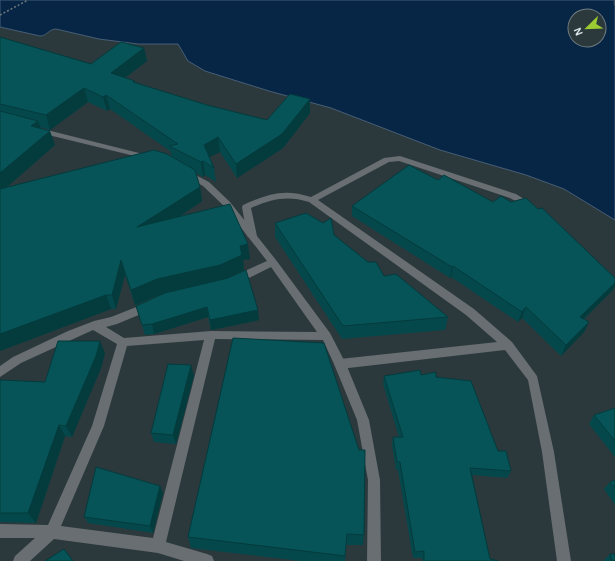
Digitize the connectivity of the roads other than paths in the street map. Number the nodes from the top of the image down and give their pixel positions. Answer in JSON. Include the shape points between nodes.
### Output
{"nodes":[{"id":1,"x":30,"y":128,"type":"edge"},
{"id":2,"x":160,"y":161,"type":"edge"},
{"id":3,"x":179,"y":169,"type":"edge"},
{"id":4,"x":312,"y":200,"type":"junction"},
{"id":5,"x":539,"y":211,"type":"edge"},
{"id":6,"x":252,"y":236,"type":"junction"},
{"id":7,"x":272,"y":262,"type":"junction"},
{"id":8,"x":225,"y":284,"type":"edge"},
{"id":9,"x":159,"y":301,"type":"edge"},
{"id":10,"x":94,"y":325,"type":"junction"},
{"id":11,"x":211,"y":335,"type":"junction"},
{"id":12,"x":326,"y":336,"type":"junction"},
{"id":13,"x":123,"y":342,"type":"junction"},
{"id":14,"x":508,"y":345,"type":"junction"},
{"id":15,"x":340,"y":364,"type":"junction"},
{"id":16,"x":0,"y":372,"type":"edge"},
{"id":17,"x":0,"y":531,"type":"edge"},
{"id":18,"x":52,"y":532,"type":"junction"},
{"id":19,"x":158,"y":546,"type":"junction"},
{"id":20,"x":20,"y":561,"type":"edge"},
{"id":21,"x":207,"y":561,"type":"edge"},
{"id":22,"x":374,"y":561,"type":"edge"},
{"id":23,"x":564,"y":561,"type":"edge"}],
"edges":[{"from":1,"to":2,"type":"street"},
{"from":3,"to":6,"type":"street","via":[[206,184],[227,204]]},
{"from":4,"to":5,"type":"street","via":[[387,160],[400,158],[514,196]]},
{"from":4,"to":6,"type":"street","via":[[296,194],[269,196],[246,207]]},
{"from":4,"to":14,"type":"street","via":[[470,312]]},
{"from":6,"to":7,"type":"street"},
{"from":7,"to":8,"type":"street"},
{"from":7,"to":12,"type":"street"},
{"from":9,"to":10,"type":"street","via":[[113,321]]},
{"from":10,"to":13,"type":"street"},
{"from":10,"to":16,"type":"street","via":[[17,360]]},
{"from":11,"to":12,"type":"street"},
{"from":11,"to":13,"type":"street"},
{"from":11,"to":19,"type":"street"},
{"from":12,"to":15,"type":"street"},
{"from":13,"to":18,"type":"street","via":[[98,426]]},
{"from":14,"to":15,"type":"street"},
{"from":14,"to":23,"type":"street","via":[[533,379],[548,452]]},
{"from":15,"to":22,"type":"street","via":[[362,420],[374,480]]},
{"from":17,"to":18,"type":"street"},
{"from":18,"to":19,"type":"street"},
{"from":18,"to":20,"type":"street"},
{"from":19,"to":21,"type":"street"}]}
